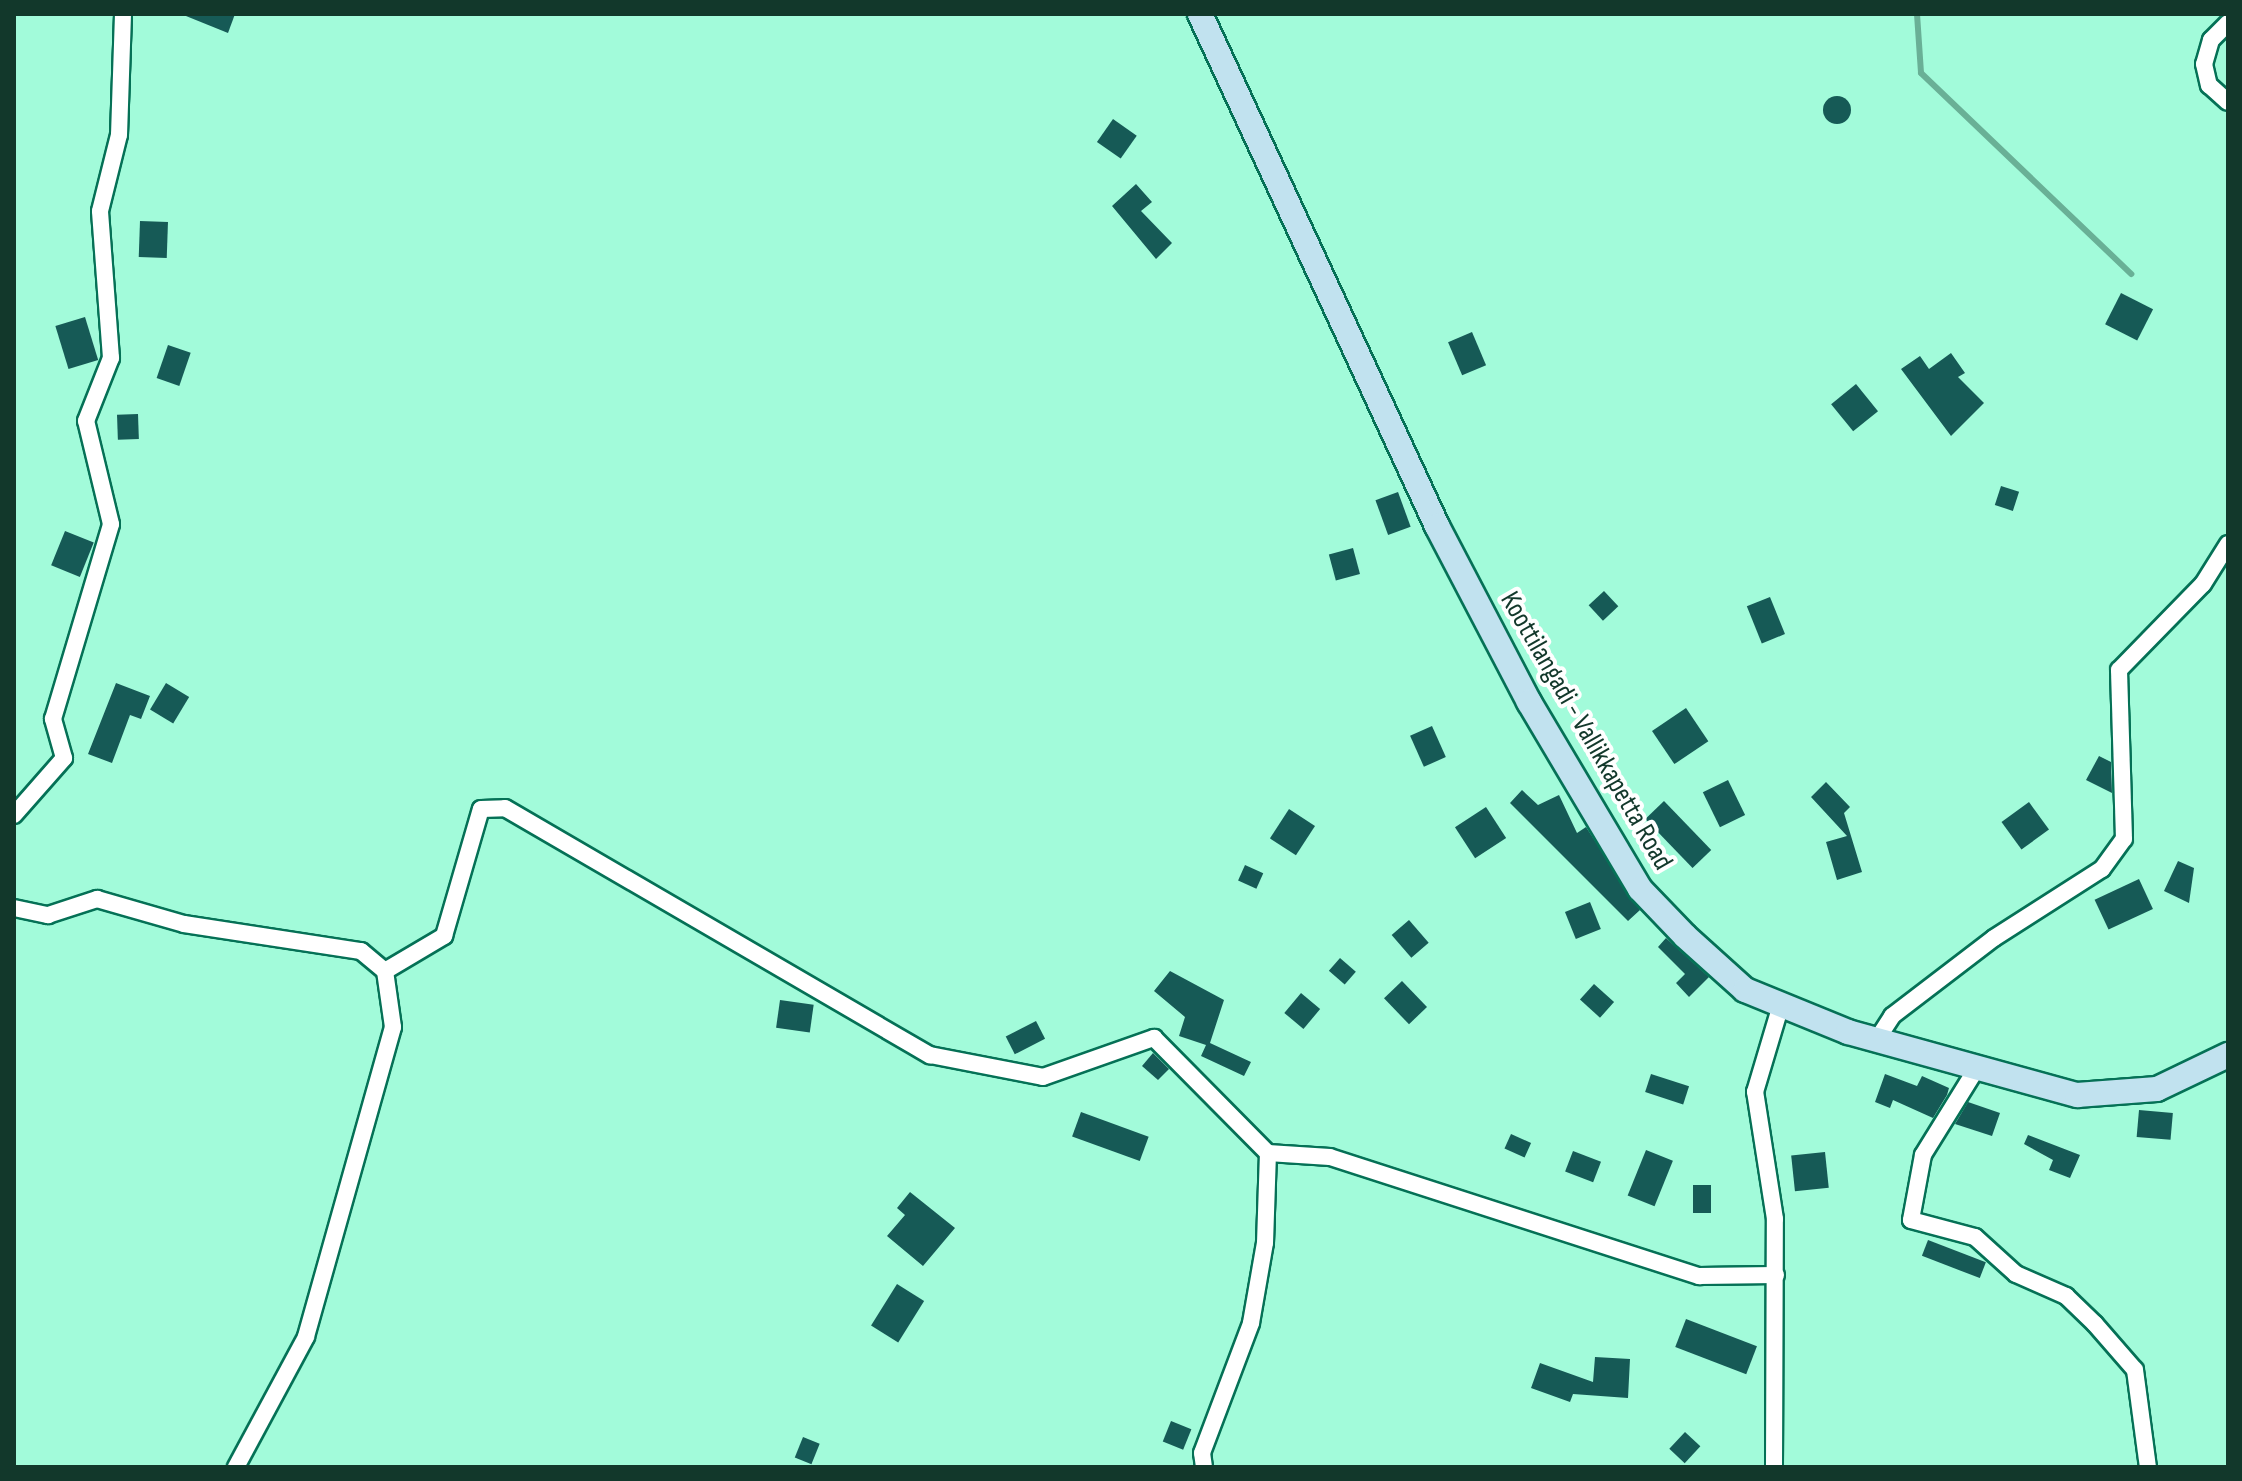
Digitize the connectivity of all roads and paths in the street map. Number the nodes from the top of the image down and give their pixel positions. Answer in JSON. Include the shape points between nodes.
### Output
{"nodes":[{"id":1,"x":123,"y":14,"type":"edge"},
{"id":2,"x":1200,"y":14,"type":"edge"},
{"id":3,"x":2228,"y":23,"type":"edge"},
{"id":4,"x":2228,"y":102,"type":"edge"},
{"id":5,"x":2228,"y":544,"type":"edge"},
{"id":6,"x":14,"y":815,"type":"edge"},
{"id":7,"x":14,"y":908,"type":"edge"},
{"id":8,"x":385,"y":971,"type":"junction"},
{"id":9,"x":1781,"y":1005,"type":"junction"},
{"id":10,"x":1876,"y":1041,"type":"junction"},
{"id":11,"x":2228,"y":1055,"type":"edge"},
{"id":12,"x":1975,"y":1071,"type":"junction"},
{"id":13,"x":1268,"y":1153,"type":"junction"},
{"id":14,"x":1776,"y":1275,"type":"junction"},
{"id":15,"x":236,"y":1467,"type":"edge"},
{"id":16,"x":1204,"y":1467,"type":"edge"},
{"id":17,"x":1774,"y":1467,"type":"edge"},
{"id":18,"x":2148,"y":1467,"type":"edge"}],
"edges":[{"from":1,"to":6,"type":"street","via":[[119,135],[100,211],[111,358],[86,421],[111,524],[53,719],[64,758]]},
{"from":2,"to":9,"type":"main road","name":"Koottilangadi - Vallikkapetta Road","via":[[1306,229],[1437,526],[1529,702],[1640,889],[1745,990]]},
{"from":3,"to":4,"type":"street","via":[[2211,40],[2204,64],[2209,85]]},
{"from":5,"to":10,"type":"street","via":[[2203,584],[2119,670],[2124,839],[2102,869],[1994,938],[1892,1016]]},
{"from":7,"to":8,"type":"street","via":[[48,915],[97,899],[184,924],[361,951]]},
{"from":8,"to":13,"type":"street","via":[[444,936],[481,809],[505,808],[930,1055],[1043,1077],[1154,1038]]},
{"from":8,"to":15,"type":"street","via":[[393,1027],[306,1337]]},
{"from":9,"to":10,"type":"main road","name":"Koottilangadi - Vallikkapetta Road"},
{"from":9,"to":14,"type":"street","via":[[1755,1092],[1772,1182]]},
{"from":10,"to":12,"type":"main road","name":"Koottilangadi - Vallikkapetta Road"},
{"from":11,"to":12,"type":"main road","name":"Koottilangadi - Vallikkapetta Road","via":[[2157,1089],[2119,1095],[2077,1095]]},
{"from":12,"to":18,"type":"street","via":[[1923,1155],[1911,1220],[1975,1237],[2016,1274],[2066,1296],[2095,1324],[2135,1370]]},
{"from":13,"to":14,"type":"street","via":[[1330,1157],[1699,1276]]},
{"from":13,"to":16,"type":"street","via":[[1265,1243],[1251,1323],[1202,1453]]},
{"from":14,"to":17,"type":"street"}]}
